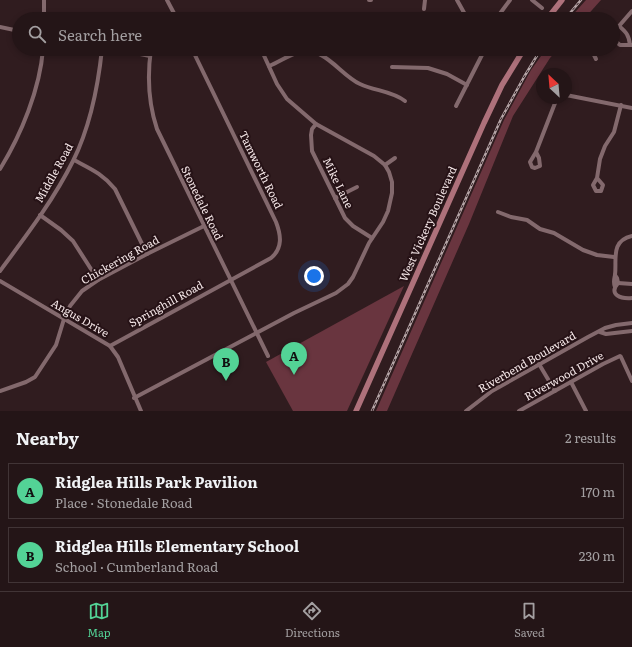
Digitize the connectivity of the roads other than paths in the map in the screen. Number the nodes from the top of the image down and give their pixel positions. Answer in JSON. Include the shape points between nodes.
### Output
{"nodes":[{"id":1,"x":44,"y":0,"type":"edge"},
{"id":2,"x":167,"y":0,"type":"edge"},
{"id":3,"x":425,"y":0,"type":"edge"},
{"id":4,"x":458,"y":0,"type":"edge"},
{"id":5,"x":510,"y":0,"type":"edge"},
{"id":6,"x":532,"y":0,"type":"edge"},
{"id":7,"x":562,"y":0,"type":"edge"},
{"id":8,"x":542,"y":8,"type":"dead end"},
{"id":9,"x":424,"y":9,"type":"dead end"},
{"id":10,"x":632,"y":11,"type":"edge"},
{"id":11,"x":44,"y":12,"type":"edge"},
{"id":12,"x":173,"y":12,"type":"edge"},
{"id":13,"x":464,"y":12,"type":"edge"},
{"id":14,"x":501,"y":12,"type":"edge"},
{"id":15,"x":553,"y":12,"type":"edge"},
{"id":16,"x":620,"y":25,"type":"edge"},
{"id":17,"x":0,"y":27,"type":"edge"},
{"id":18,"x":620,"y":27,"type":"edge"},
{"id":19,"x":12,"y":30,"type":"edge"},
{"id":20,"x":620,"y":45,"type":"edge"},
{"id":21,"x":631,"y":45,"type":"edge"},
{"id":22,"x":42,"y":56,"type":"edge"},
{"id":23,"x":101,"y":56,"type":"edge"},
{"id":24,"x":150,"y":56,"type":"edge"},
{"id":25,"x":195,"y":56,"type":"edge"},
{"id":26,"x":264,"y":56,"type":"edge"},
{"id":27,"x":290,"y":56,"type":"edge"},
{"id":28,"x":323,"y":56,"type":"edge"},
{"id":29,"x":482,"y":56,"type":"edge"},
{"id":30,"x":520,"y":56,"type":"edge"},
{"id":31,"x":595,"y":56,"type":"edge"},
{"id":32,"x":596,"y":59,"type":"dead end"},
{"id":33,"x":269,"y":66,"type":"junction"},
{"id":34,"x":392,"y":67,"type":"dead end"},
{"id":35,"x":467,"y":85,"type":"junction"},
{"id":36,"x":572,"y":96,"type":"edge"},
{"id":37,"x":406,"y":101,"type":"dead end"},
{"id":38,"x":555,"y":104,"type":"edge"},
{"id":39,"x":621,"y":105,"type":"junction"},
{"id":40,"x":456,"y":106,"type":"dead end"},
{"id":41,"x":632,"y":108,"type":"edge"},
{"id":42,"x":316,"y":124,"type":"junction"},
{"id":43,"x":536,"y":152,"type":"dead end"},
{"id":44,"x":395,"y":158,"type":"dead end"},
{"id":45,"x":74,"y":160,"type":"junction"},
{"id":46,"x":385,"y":165,"type":"junction"},
{"id":47,"x":0,"y":169,"type":"edge"},
{"id":48,"x":597,"y":178,"type":"dead end"},
{"id":49,"x":357,"y":187,"type":"dead end"},
{"id":50,"x":335,"y":198,"type":"junction"},
{"id":51,"x":498,"y":212,"type":"dead end"},
{"id":52,"x":40,"y":215,"type":"junction"},
{"id":53,"x":204,"y":226,"type":"junction"},
{"id":54,"x":632,"y":236,"type":"edge"},
{"id":55,"x":372,"y":238,"type":"junction"},
{"id":56,"x":147,"y":254,"type":"junction"},
{"id":57,"x":614,"y":257,"type":"junction"},
{"id":58,"x":0,"y":271,"type":"edge"},
{"id":59,"x":615,"y":276,"type":"junction"},
{"id":60,"x":98,"y":280,"type":"junction"},
{"id":61,"x":230,"y":280,"type":"junction"},
{"id":62,"x":0,"y":281,"type":"edge"},
{"id":63,"x":618,"y":283,"type":"junction"},
{"id":64,"x":632,"y":284,"type":"edge"},
{"id":65,"x":615,"y":287,"type":"junction"},
{"id":66,"x":632,"y":298,"type":"edge"},
{"id":67,"x":64,"y":319,"type":"junction"},
{"id":68,"x":632,"y":323,"type":"edge"},
{"id":69,"x":632,"y":331,"type":"edge"},
{"id":70,"x":600,"y":332,"type":"junction"},
{"id":71,"x":257,"y":333,"type":"junction"},
{"id":72,"x":110,"y":346,"type":"junction"},
{"id":73,"x":268,"y":356,"type":"dead end"},
{"id":74,"x":539,"y":364,"type":"junction"},
{"id":75,"x":632,"y":381,"type":"edge"},
{"id":76,"x":571,"y":382,"type":"junction"},
{"id":77,"x":0,"y":391,"type":"edge"},
{"id":78,"x":554,"y":391,"type":"junction"},
{"id":79,"x":134,"y":398,"type":"junction"},
{"id":80,"x":527,"y":409,"type":"edge"},
{"id":81,"x":140,"y":411,"type":"edge"},
{"id":82,"x":356,"y":411,"type":"edge"},
{"id":83,"x":466,"y":411,"type":"edge"},
{"id":84,"x":518,"y":411,"type":"edge"},
{"id":85,"x":586,"y":411,"type":"edge"}],
"edges":[{"from":1,"to":11,"type":"street"},
{"from":2,"to":12,"type":"street"},
{"from":3,"to":9,"type":"street"},
{"from":4,"to":13,"type":"street"},
{"from":5,"to":14,"type":"street"},
{"from":6,"to":8,"type":"street"},
{"from":7,"to":15,"type":"main road"},
{"from":10,"to":16,"type":"street"},
{"from":17,"to":19,"type":"street"},
{"from":18,"to":21,"type":"street","via":[[627,33]]},
{"from":20,"to":21,"type":"street"},
{"from":22,"to":47,"type":"street","via":[[26,116],[17,139]]},
{"from":23,"to":45,"type":"street","name":"Middle Road","via":[[93,104]]},
{"from":24,"to":53,"type":"street","name":"Stonedale Road","via":[[148,84],[157,129]]},
{"from":25,"to":61,"type":"street","name":"Tamworth Road","via":[[276,222],[280,236],[275,255]]},
{"from":26,"to":33,"type":"street"},
{"from":27,"to":33,"type":"street"},
{"from":28,"to":37,"type":"street","via":[[357,83],[398,95]]},
{"from":29,"to":35,"type":"street"},
{"from":30,"to":82,"type":"main road","name":"West Vickery Boulevard","via":[[484,123]]},
{"from":31,"to":32,"type":"street"},
{"from":33,"to":42,"type":"street","via":[[287,99]]},
{"from":34,"to":35,"type":"street","via":[[428,68],[447,74]]},
{"from":35,"to":40,"type":"street"},
{"from":36,"to":39,"type":"street"},
{"from":38,"to":43,"type":"street"},
{"from":39,"to":41,"type":"street"},
{"from":39,"to":48,"type":"street","via":[[614,132],[600,159]]},
{"from":42,"to":46,"type":"street","via":[[374,156]]},
{"from":42,"to":50,"type":"street","name":"Mike Lane","via":[[311,135],[312,151]]},
{"from":44,"to":46,"type":"street"},
{"from":45,"to":52,"type":"street","name":"Middle Road"},
{"from":45,"to":56,"type":"street","via":[[97,172],[115,189]]},
{"from":46,"to":55,"type":"street","via":[[392,182],[391,202],[383,222]]},
{"from":49,"to":50,"type":"street"},
{"from":50,"to":55,"type":"street","name":"Mike Lane","via":[[347,222]]},
{"from":51,"to":57,"type":"street","via":[[527,220],[583,250]]},
{"from":52,"to":58,"type":"street","name":"Middle Road"},
{"from":52,"to":60,"type":"street","via":[[73,241]]},
{"from":53,"to":56,"type":"street","name":"Chickering Road"},
{"from":53,"to":61,"type":"street","name":"Stonedale Road"},
{"from":54,"to":57,"type":"street","via":[[617,246]]},
{"from":55,"to":71,"type":"street","via":[[348,284],[336,293]]},
{"from":56,"to":60,"type":"street","name":"Chickering Road"},
{"from":57,"to":59,"type":"street"},
{"from":59,"to":63,"type":"street"},
{"from":59,"to":65,"type":"street"},
{"from":60,"to":67,"type":"street","name":"Chickering Road","via":[[79,294]]},
{"from":61,"to":71,"type":"street","name":"Stonedale Road"},
{"from":61,"to":72,"type":"street","name":"Springhill Road"},
{"from":62,"to":67,"type":"street","name":"Angus Drive"},
{"from":63,"to":64,"type":"street"},
{"from":63,"to":65,"type":"street"},
{"from":65,"to":66,"type":"street","via":[[616,296]]},
{"from":67,"to":72,"type":"street","name":"Angus Drive"},
{"from":67,"to":77,"type":"street","name":"Chickering Road","via":[[56,345],[35,377]]},
{"from":68,"to":70,"type":"street","name":"Riverbend Boulevard","via":[[605,328]]},
{"from":69,"to":70,"type":"street","name":"Riverbend Boulevard","via":[[606,334]]},
{"from":70,"to":74,"type":"street","name":"Riverbend Boulevard"},
{"from":71,"to":73,"type":"street","name":"Stonedale Road"},
{"from":71,"to":79,"type":"street"},
{"from":72,"to":79,"type":"street","name":"Angus Drive","via":[[118,357]]},
{"from":74,"to":78,"type":"street"},
{"from":74,"to":83,"type":"street","name":"Riverbend Boulevard","via":[[492,391]]},
{"from":75,"to":76,"type":"street","name":"Riverwood Drive","via":[[622,357],[618,357]]},
{"from":76,"to":78,"type":"street","name":"Riverwood Drive"},
{"from":76,"to":85,"type":"street"},
{"from":78,"to":80,"type":"street","name":"Riverwood Drive"},
{"from":79,"to":81,"type":"street","name":"Angus Drive"},
{"from":80,"to":84,"type":"street","name":"Riverwood Drive"}]}
